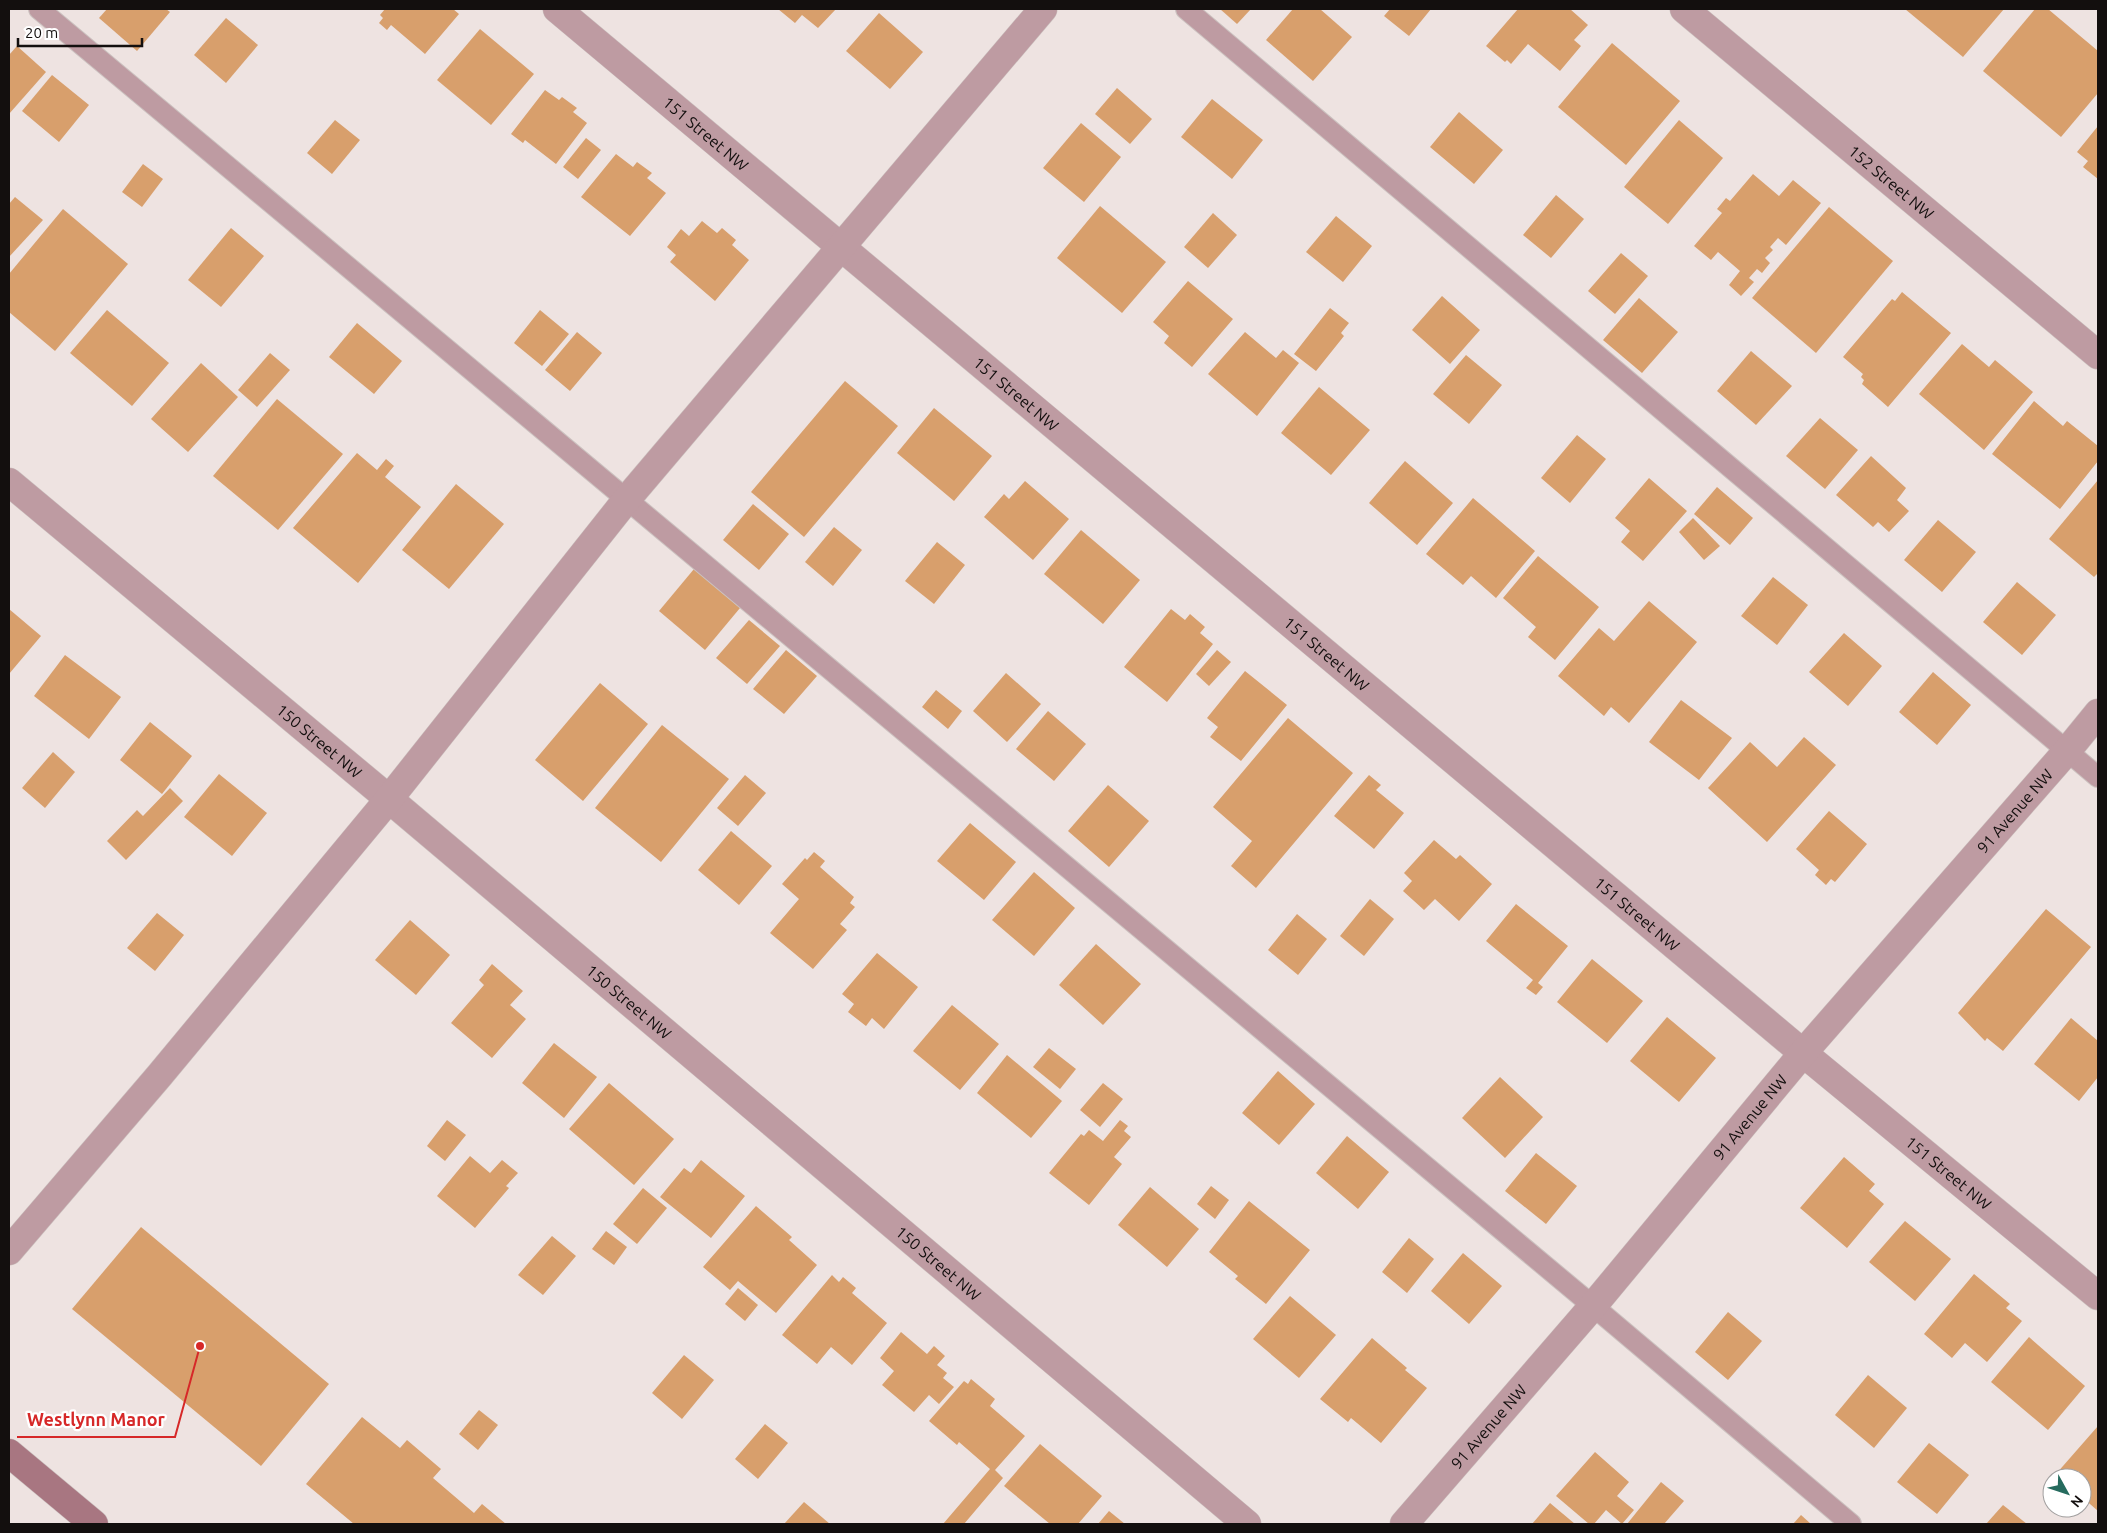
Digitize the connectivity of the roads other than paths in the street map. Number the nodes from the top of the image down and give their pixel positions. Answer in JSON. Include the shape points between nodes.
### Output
{"nodes":[{"id":1,"x":40,"y":9,"type":"edge"},
{"id":2,"x":557,"y":9,"type":"edge"},
{"id":3,"x":1043,"y":9,"type":"edge"},
{"id":4,"x":1186,"y":9,"type":"edge"},
{"id":5,"x":1684,"y":9,"type":"edge"},
{"id":6,"x":839,"y":247,"type":"junction"},
{"id":7,"x":2098,"y":355,"type":"edge"},
{"id":8,"x":9,"y":482,"type":"edge"},
{"id":9,"x":627,"y":499,"type":"junction"},
{"id":10,"x":2098,"y":713,"type":"edge"},
{"id":11,"x":2068,"y":751,"type":"junction"},
{"id":12,"x":2098,"y":777,"type":"edge"},
{"id":13,"x":389,"y":799,"type":"junction"},
{"id":14,"x":1803,"y":1053,"type":"junction"},
{"id":15,"x":9,"y":1251,"type":"edge"},
{"id":16,"x":2098,"y":1296,"type":"edge"},
{"id":17,"x":1593,"y":1306,"type":"junction"},
{"id":18,"x":9,"y":1453,"type":"edge"},
{"id":19,"x":94,"y":1524,"type":"edge"},
{"id":20,"x":1247,"y":1524,"type":"edge"},
{"id":21,"x":1404,"y":1524,"type":"edge"},
{"id":22,"x":1851,"y":1524,"type":"edge"}],
"edges":[{"from":1,"to":9,"type":"lane"},
{"from":2,"to":6,"type":"street","name":"151 Street NW"},
{"from":3,"to":6,"type":"street"},
{"from":4,"to":11,"type":"lane"},
{"from":5,"to":7,"type":"street","name":"152 Street NW"},
{"from":6,"to":9,"type":"street"},
{"from":6,"to":14,"type":"street","name":"151 Street NW"},
{"from":8,"to":13,"type":"street","name":"150 Street NW"},
{"from":9,"to":13,"type":"street"},
{"from":9,"to":17,"type":"lane"},
{"from":10,"to":11,"type":"street","name":"91 Avenue NW"},
{"from":11,"to":12,"type":"lane"},
{"from":11,"to":14,"type":"street","name":"91 Avenue NW"},
{"from":13,"to":15,"type":"street"},
{"from":13,"to":20,"type":"street","name":"150 Street NW"},
{"from":14,"to":16,"type":"street","name":"151 Street NW"},
{"from":14,"to":17,"type":"street","name":"91 Avenue NW"},
{"from":17,"to":21,"type":"street","name":"91 Avenue NW"},
{"from":17,"to":22,"type":"lane"},
{"from":18,"to":19,"type":"main road"}]}
